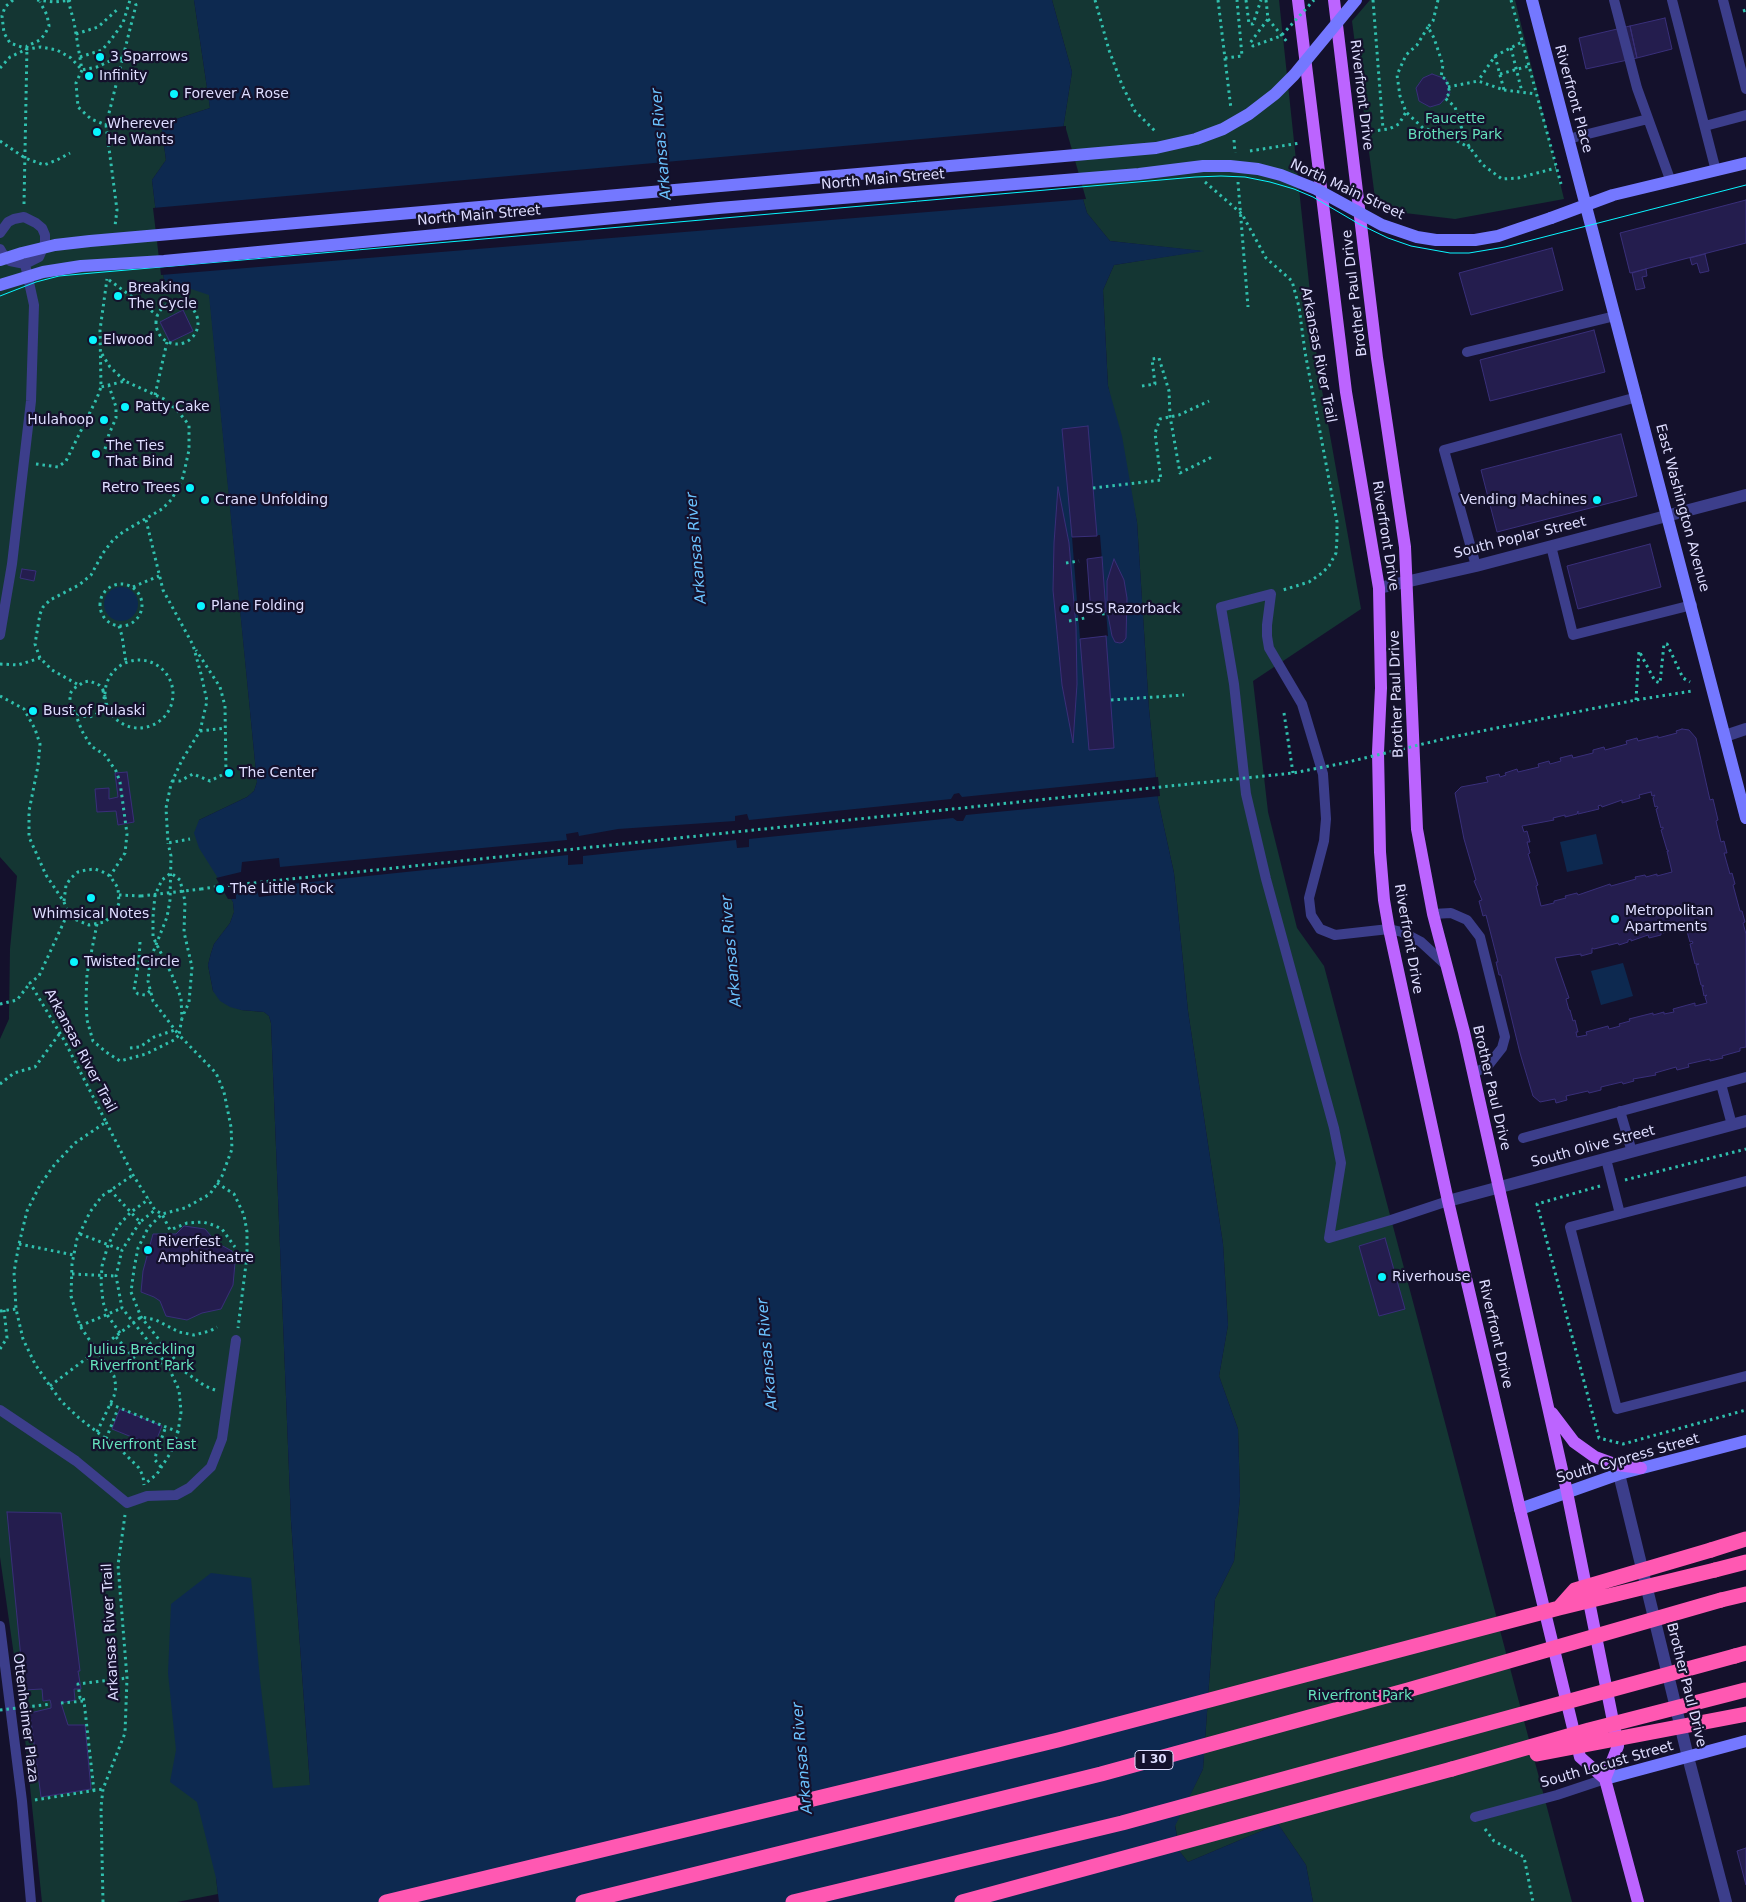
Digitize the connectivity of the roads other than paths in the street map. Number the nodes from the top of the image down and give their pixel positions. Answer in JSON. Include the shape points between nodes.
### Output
{"nodes":[{"id":1,"x":1298,"y":0,"type":"edge"},
{"id":2,"x":1334,"y":0,"type":"edge"},
{"id":3,"x":1356,"y":0,"type":"edge"},
{"id":4,"x":1532,"y":0,"type":"edge"},
{"id":5,"x":1614,"y":0,"type":"edge"},
{"id":6,"x":1672,"y":0,"type":"edge"},
{"id":7,"x":1723,"y":0,"type":"edge"},
{"id":8,"x":1746,"y":89,"type":"edge"},
{"id":9,"x":1746,"y":115,"type":"edge"},
{"id":10,"x":1648,"y":119,"type":"junction"},
{"id":11,"x":1705,"y":126,"type":"junction"},
{"id":12,"x":1568,"y":139,"type":"junction"},
{"id":13,"x":1746,"y":164,"type":"edge"},
{"id":14,"x":1716,"y":171,"type":"junction"},
{"id":15,"x":1671,"y":182,"type":"junction"},
{"id":16,"x":1358,"y":193,"type":"joint"},
{"id":17,"x":1586,"y":206,"type":"junction"},
{"id":18,"x":0,"y":233,"type":"edge"},
{"id":19,"x":0,"y":249,"type":"edge"},
{"id":20,"x":0,"y":260,"type":"edge"},
{"id":21,"x":25,"y":264,"type":"junction"},
{"id":22,"x":0,"y":284,"type":"edge"},
{"id":23,"x":1615,"y":316,"type":"junction"},
{"id":24,"x":1466,"y":352,"type":"dead end"},
{"id":25,"x":1637,"y":397,"type":"junction"},
{"id":26,"x":1746,"y":495,"type":"edge"},
{"id":27,"x":1668,"y":516,"type":"junction"},
{"id":28,"x":1551,"y":546,"type":"junction"},
{"id":29,"x":1476,"y":566,"type":"junction"},
{"id":30,"x":1407,"y":580,"type":"junction"},
{"id":31,"x":1379,"y":588,"type":"junction"},
{"id":32,"x":1692,"y":605,"type":"junction"},
{"id":33,"x":0,"y":635,"type":"edge"},
{"id":34,"x":1746,"y":729,"type":"edge"},
{"id":35,"x":1726,"y":736,"type":"junction"},
{"id":36,"x":1746,"y":818,"type":"edge"},
{"id":37,"x":1433,"y":914,"type":"junction"},
{"id":38,"x":1389,"y":930,"type":"junction"},
{"id":39,"x":1446,"y":964,"type":"junction"},
{"id":40,"x":1473,"y":1073,"type":"junction"},
{"id":41,"x":1746,"y":1077,"type":"edge"},
{"id":42,"x":1721,"y":1084,"type":"junction"},
{"id":43,"x":1620,"y":1111,"type":"junction"},
{"id":44,"x":1746,"y":1121,"type":"edge"},
{"id":45,"x":1732,"y":1125,"type":"junction"},
{"id":46,"x":1523,"y":1138,"type":"dead end"},
{"id":47,"x":1632,"y":1152,"type":"junction"},
{"id":48,"x":1606,"y":1159,"type":"junction"},
{"id":49,"x":1746,"y":1181,"type":"edge"},
{"id":50,"x":1498,"y":1187,"type":"junction"},
{"id":51,"x":1448,"y":1201,"type":"junction"},
{"id":52,"x":1620,"y":1214,"type":"junction"},
{"id":53,"x":236,"y":1340,"type":"road end"},
{"id":54,"x":1746,"y":1376,"type":"edge"},
{"id":55,"x":1547,"y":1406,"type":"junction"},
{"id":56,"x":0,"y":1410,"type":"edge"},
{"id":57,"x":1746,"y":1441,"type":"edge"},
{"id":58,"x":1641,"y":1468,"type":"junction"},
{"id":59,"x":1619,"y":1474,"type":"junction"},
{"id":60,"x":1567,"y":1492,"type":"junction"},
{"id":61,"x":1520,"y":1509,"type":"junction"},
{"id":62,"x":1746,"y":1539,"type":"edge"},
{"id":63,"x":1746,"y":1562,"type":"edge"},
{"id":64,"x":1746,"y":1594,"type":"edge"},
{"id":65,"x":1559,"y":1608,"type":"junction"},
{"id":66,"x":0,"y":1626,"type":"edge"},
{"id":67,"x":1741,"y":1655,"type":"edge"},
{"id":68,"x":1745,"y":1689,"type":"edge"},
{"id":69,"x":1746,"y":1714,"type":"edge"},
{"id":70,"x":1746,"y":1741,"type":"edge"},
{"id":71,"x":1688,"y":1758,"type":"junction"},
{"id":72,"x":1452,"y":1770,"type":"junction"},
{"id":73,"x":1605,"y":1779,"type":"junction"},
{"id":74,"x":1475,"y":1817,"type":"road end"},
{"id":75,"x":31,"y":1902,"type":"edge"},
{"id":76,"x":386,"y":1902,"type":"edge"},
{"id":77,"x":583,"y":1902,"type":"edge"},
{"id":78,"x":793,"y":1902,"type":"edge"},
{"id":79,"x":962,"y":1902,"type":"edge"},
{"id":80,"x":1638,"y":1902,"type":"edge"},
{"id":81,"x":1726,"y":1902,"type":"edge"}],
"edges":[{"from":1,"to":31,"type":"main road","name":"Riverfront Drive","via":[[1346,392]]},
{"from":2,"to":16,"type":"main road","name":"Riverfront Drive"},
{"from":3,"to":20,"type":"main road","name":"North Main Street","bridge":true,"via":[[1294,75],[1249,114],[1196,139],[1156,148],[90,241],[55,245]]},
{"from":4,"to":12,"type":"main road","name":"Riverfront Place"},
{"from":5,"to":10,"type":"lane"},
{"from":6,"to":11,"type":"lane"},
{"from":7,"to":8,"type":"lane"},
{"from":9,"to":11,"type":"lane"},
{"from":10,"to":12,"type":"lane"},
{"from":10,"to":15,"type":"lane"},
{"from":11,"to":14,"type":"lane"},
{"from":12,"to":17,"type":"main road","name":"Riverfront Place"},
{"from":13,"to":14,"type":"main road","name":"North Main Street"},
{"from":14,"to":15,"type":"main road","name":"North Main Street"},
{"from":15,"to":17,"type":"main road","name":"North Main Street","via":[[1613,195]]},
{"from":16,"to":30,"type":"main road","name":"Brother Paul Drive"},
{"from":17,"to":22,"type":"main road","name":"North Main Street","bridge":true,"via":[[1498,236],[1475,240],[1436,240],[1417,237],[1382,224],[1281,174],[1230,166],[1202,166],[80,266]]},
{"from":17,"to":23,"type":"main road","name":"East Washington Avenue"},
{"from":18,"to":21,"type":"lane","via":[[14,218],[24,217],[42,228],[45,243],[38,257]]},
{"from":19,"to":21,"type":"lane","via":[[10,261]]},
{"from":21,"to":33,"type":"lane","via":[[34,306],[31,401],[12,564]]},
{"from":23,"to":24,"type":"lane"},
{"from":23,"to":25,"type":"main road","name":"East Washington Avenue"},
{"from":25,"to":27,"type":"main road","name":"East Washington Avenue"},
{"from":25,"to":29,"type":"lane","via":[[1444,450]]},
{"from":26,"to":27,"type":"street","name":"South Poplar Street"},
{"from":27,"to":28,"type":"street","name":"South Poplar Street"},
{"from":27,"to":32,"type":"main road","name":"East Washington Avenue"},
{"from":28,"to":29,"type":"street","name":"South Poplar Street"},
{"from":28,"to":32,"type":"lane","via":[[1573,635]]},
{"from":29,"to":30,"type":"street","name":"South Poplar Street"},
{"from":30,"to":31,"type":"street","name":"South Poplar Street"},
{"from":30,"to":37,"type":"main road","name":"Brother Paul Drive","via":[[1414,794],[1417,829]]},
{"from":31,"to":38,"type":"main road","name":"Riverfront Drive","via":[[1380,852]]},
{"from":32,"to":35,"type":"main road","name":"East Washington Avenue"},
{"from":34,"to":35,"type":"street"},
{"from":35,"to":36,"type":"main road","name":"East Washington Avenue"},
{"from":37,"to":39,"type":"main road","name":"Brother Paul Drive"},
{"from":37,"to":40,"type":"lane","via":[[1451,913],[1466,920],[1480,937],[1505,1037],[1502,1048],[1487,1067]]},
{"from":38,"to":39,"type":"lane","via":[[1408,934]]},
{"from":38,"to":51,"type":"main road","name":"Riverfront Drive"},
{"from":38,"to":51,"type":"lane","via":[[1328,934],[1320,929],[1311,915],[1309,898],[1324,841],[1326,819],[1323,774],[1302,704],[1270,648],[1267,625],[1271,594],[1221,606],[1248,803],[1341,1163],[1329,1238]]},
{"from":39,"to":40,"type":"main road","name":"Brother Paul Drive"},
{"from":40,"to":50,"type":"main road","name":"Brother Paul Drive"},
{"from":41,"to":42,"type":"lane"},
{"from":42,"to":43,"type":"lane"},
{"from":42,"to":45,"type":"lane"},
{"from":43,"to":46,"type":"lane"},
{"from":43,"to":47,"type":"lane"},
{"from":44,"to":45,"type":"street","name":"South Olive Street"},
{"from":45,"to":47,"type":"street","name":"South Olive Street"},
{"from":47,"to":48,"type":"street","name":"South Olive Street"},
{"from":48,"to":50,"type":"street","name":"South Olive Street"},
{"from":48,"to":52,"type":"lane"},
{"from":49,"to":52,"type":"lane"},
{"from":50,"to":51,"type":"street","name":"South Olive Street"},
{"from":50,"to":55,"type":"main road"},
{"from":51,"to":61,"type":"main road","name":"Riverfront Drive"},
{"from":52,"to":54,"type":"lane","via":[[1570,1226],[1617,1409]]},
{"from":53,"to":56,"type":"lane","via":[[222,1439],[211,1467],[176,1495],[147,1496],[127,1503],[76,1461]]},
{"from":55,"to":58,"type":"main road","via":[[1574,1442],[1596,1457]]},
{"from":55,"to":60,"type":"main road"},
{"from":57,"to":58,"type":"main road","name":"South Cypress Street"},
{"from":58,"to":59,"type":"main road","name":"South Cypress Street"},
{"from":59,"to":60,"type":"main road","name":"South Cypress Street"},
{"from":59,"to":71,"type":"street","name":"Brother Paul Drive"},
{"from":60,"to":61,"type":"main road","name":"South Cypress Street"},
{"from":60,"to":73,"type":"main road","via":[[1618,1746]]},
{"from":61,"to":73,"type":"main road","name":"Riverfront Drive","via":[[1580,1757]]},
{"from":62,"to":65,"type":"highway","bridge":true,"via":[[1575,1590]]},
{"from":63,"to":65,"type":"highway","bridge":true},
{"from":64,"to":77,"type":"highway","number":"I 30","bridge":true,"via":[[1102,1774]]},
{"from":65,"to":76,"type":"highway","bridge":true,"via":[[1058,1740]]},
{"from":66,"to":75,"type":"lane","name":"Ottenheimer Plaza"},
{"from":67,"to":78,"type":"highway","bridge":true,"via":[[1122,1823]]},
{"from":68,"to":72,"type":"highway","bridge":true},
{"from":69,"to":72,"type":"highway","bridge":true},
{"from":70,"to":71,"type":"main road","name":"South Locust Street"},
{"from":71,"to":73,"type":"main road","name":"South Locust Street"},
{"from":71,"to":81,"type":"street","name":"Brother Paul Drive"},
{"from":72,"to":79,"type":"highway"},
{"from":73,"to":74,"type":"lane","name":"South Locust Street"},
{"from":73,"to":80,"type":"main road"}]}
